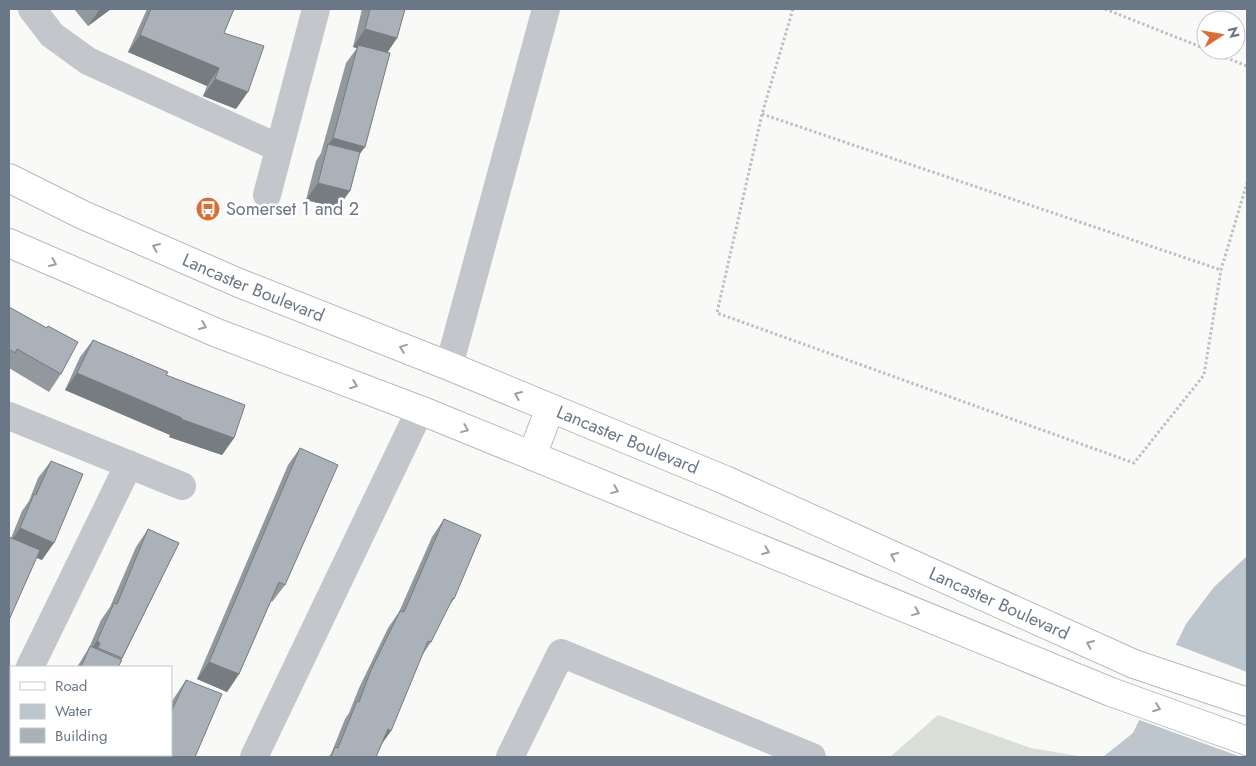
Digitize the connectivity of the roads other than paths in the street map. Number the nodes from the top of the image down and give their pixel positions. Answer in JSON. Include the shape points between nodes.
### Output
{"nodes":[{"id":1,"x":32,"y":9,"type":"edge"},
{"id":2,"x":316,"y":9,"type":"edge"},
{"id":3,"x":546,"y":9,"type":"edge"},
{"id":4,"x":279,"y":148,"type":"junction"},
{"id":5,"x":9,"y":178,"type":"edge"},
{"id":6,"x":267,"y":195,"type":"dead end"},
{"id":7,"x":9,"y":243,"type":"edge"},
{"id":8,"x":449,"y":366,"type":"junction"},
{"id":9,"x":550,"y":408,"type":"junction"},
{"id":10,"x":420,"y":410,"type":"junction"},
{"id":11,"x":9,"y":416,"type":"edge"},
{"id":12,"x":532,"y":456,"type":"junction"},
{"id":13,"x":128,"y":464,"type":"junction"},
{"id":14,"x":182,"y":486,"type":"dead end"},
{"id":15,"x":30,"y":666,"type":"edge"},
{"id":16,"x":1247,"y":702,"type":"edge"},
{"id":17,"x":1247,"y":741,"type":"edge"},
{"id":18,"x":254,"y":757,"type":"edge"},
{"id":19,"x":510,"y":757,"type":"edge"},
{"id":20,"x":812,"y":757,"type":"edge"}],
"edges":[{"from":1,"to":4,"type":"street","via":[[52,35],[88,61]]},
{"from":2,"to":4,"type":"street"},
{"from":3,"to":8,"type":"street"},
{"from":4,"to":6,"type":"street"},
{"from":8,"to":5,"type":"main road","name":"Lancaster Boulevard","one_way":true,"via":[[239,283],[83,215]]},
{"from":7,"to":10,"type":"main road","one_way":true,"via":[[217,333]]},
{"from":9,"to":8,"type":"main road","name":"Lancaster Boulevard","one_way":true},
{"from":9,"to":12,"type":"main road"},
{"from":16,"to":9,"type":"main road","name":"Lancaster Boulevard","one_way":true,"via":[[1134,664],[725,480]]},
{"from":10,"to":12,"type":"main road","one_way":true},
{"from":10,"to":18,"type":"street"},
{"from":11,"to":13,"type":"street"},
{"from":12,"to":17,"type":"main road","one_way":true,"via":[[1112,692]]},
{"from":13,"to":14,"type":"street"},
{"from":13,"to":15,"type":"street"},
{"from":19,"to":20,"type":"street","via":[[561,653]]}]}
